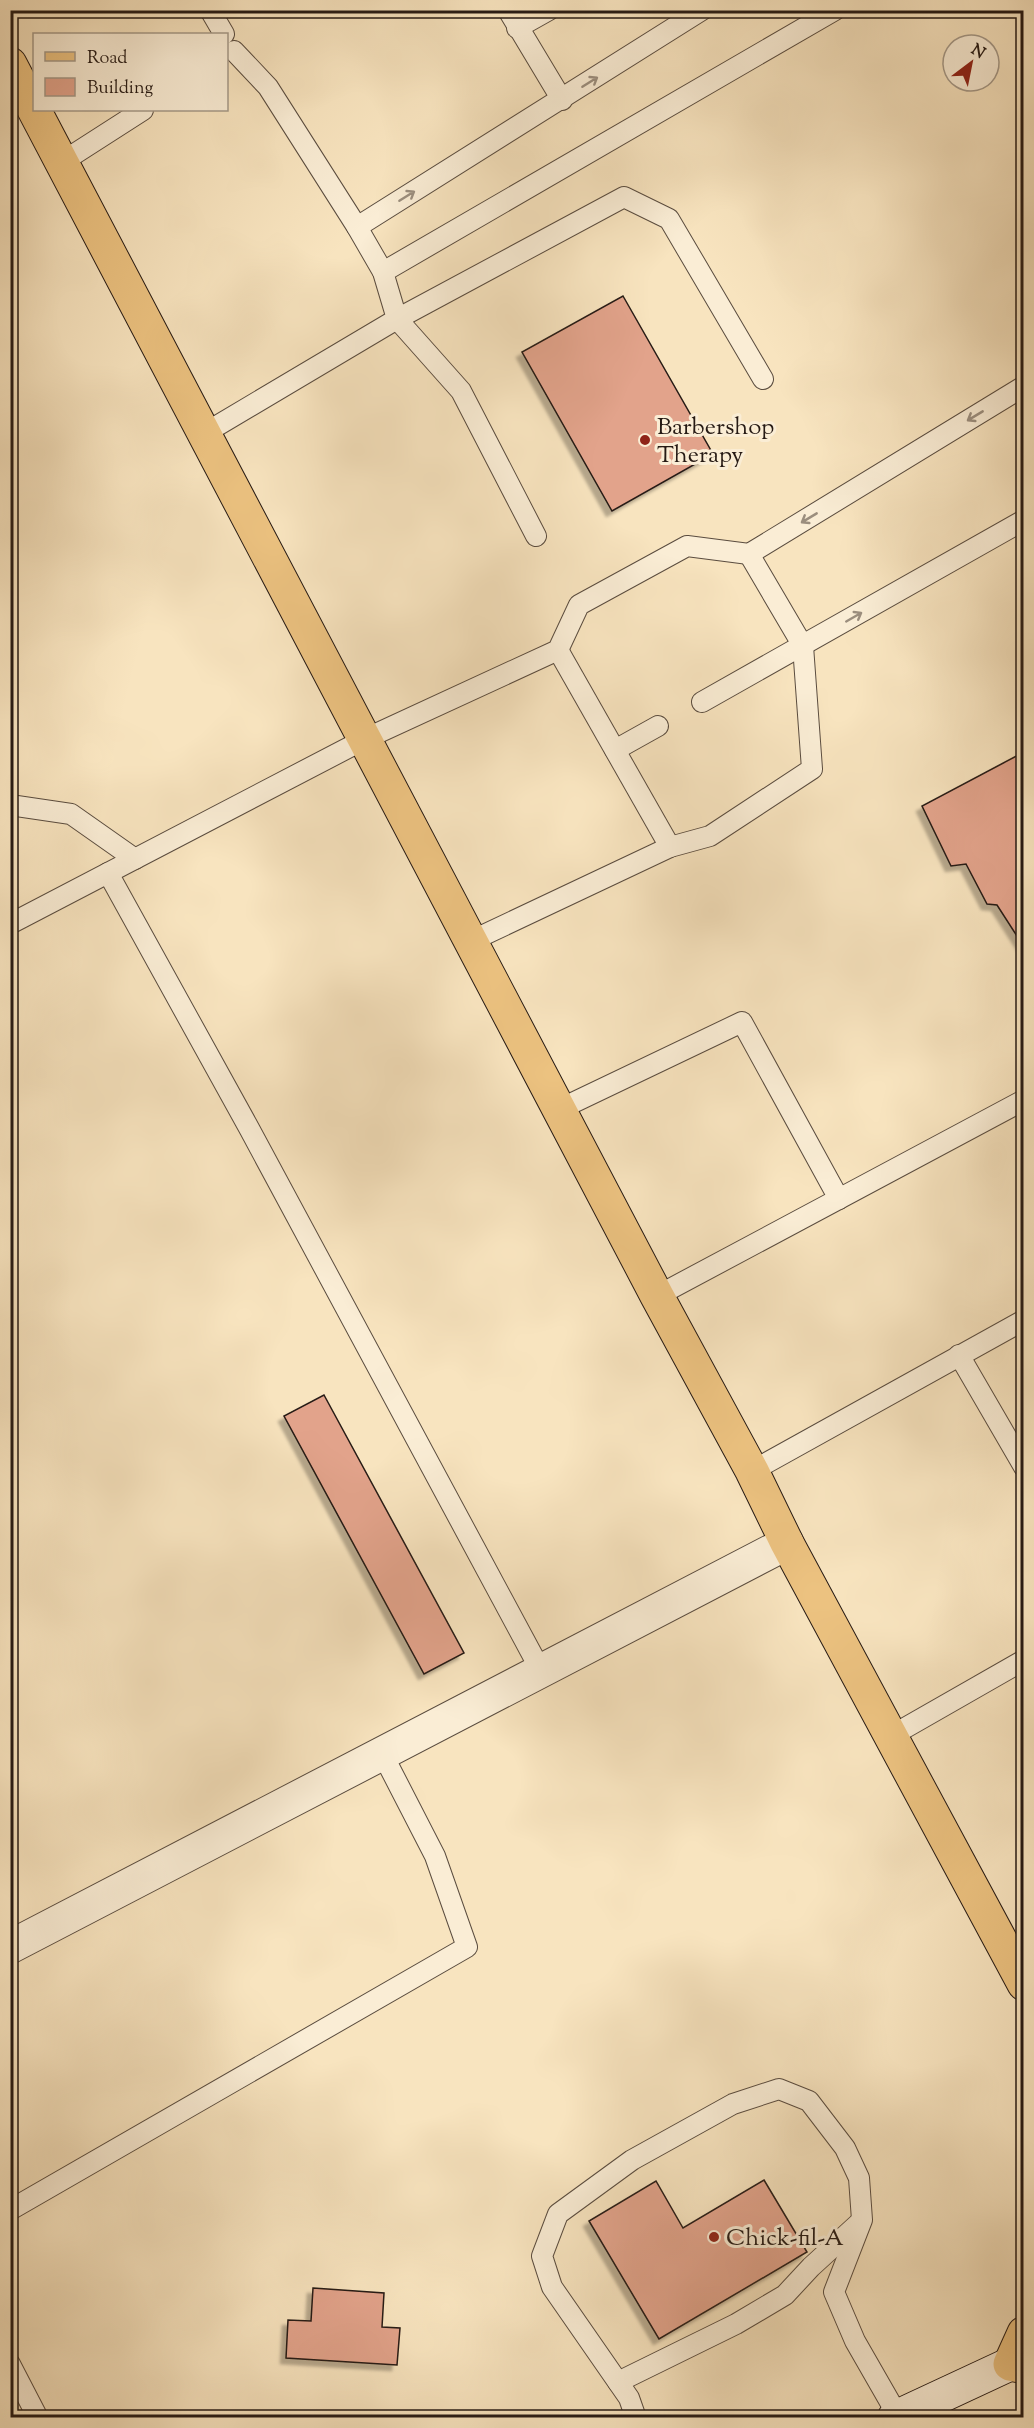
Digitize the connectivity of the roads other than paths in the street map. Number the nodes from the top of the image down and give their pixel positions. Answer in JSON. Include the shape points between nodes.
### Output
{"nodes":[{"id":1,"x":210,"y":10,"type":"edge"},
{"id":2,"x":508,"y":10,"type":"edge"},
{"id":3,"x":549,"y":10,"type":"edge"},
{"id":4,"x":702,"y":10,"type":"edge"},
{"id":5,"x":835,"y":10,"type":"edge"},
{"id":6,"x":517,"y":28,"type":"junction"},
{"id":7,"x":222,"y":33,"type":"edge"},
{"id":8,"x":228,"y":45,"type":"edge"},
{"id":9,"x":10,"y":64,"type":"edge"},
{"id":10,"x":562,"y":100,"type":"junction"},
{"id":11,"x":33,"y":107,"type":"edge"},
{"id":12,"x":35,"y":111,"type":"edge"},
{"id":13,"x":141,"y":111,"type":"edge"},
{"id":14,"x":62,"y":162,"type":"junction"},
{"id":15,"x":357,"y":227,"type":"junction"},
{"id":16,"x":383,"y":272,"type":"junction"},
{"id":17,"x":398,"y":319,"type":"junction"},
{"id":18,"x":763,"y":379,"type":"dead end"},
{"id":19,"x":1023,"y":393,"type":"edge"},
{"id":20,"x":205,"y":433,"type":"junction"},
{"id":21,"x":1023,"y":520,"type":"edge"},
{"id":22,"x":536,"y":536,"type":"dead end"},
{"id":23,"x":749,"y":554,"type":"junction"},
{"id":24,"x":803,"y":646,"type":"junction"},
{"id":25,"x":558,"y":650,"type":"junction"},
{"id":26,"x":702,"y":702,"type":"dead end"},
{"id":27,"x":658,"y":726,"type":"dead end"},
{"id":28,"x":365,"y":738,"type":"junction"},
{"id":29,"x":615,"y":750,"type":"junction"},
{"id":30,"x":10,"y":805,"type":"edge"},
{"id":31,"x":670,"y":847,"type":"junction"},
{"id":32,"x":135,"y":860,"type":"junction"},
{"id":33,"x":108,"y":873,"type":"junction"},
{"id":34,"x":10,"y":924,"type":"edge"},
{"id":35,"x":471,"y":941,"type":"junction"},
{"id":36,"x":1023,"y":1100,"type":"edge"},
{"id":37,"x":560,"y":1109,"type":"junction"},
{"id":38,"x":839,"y":1199,"type":"junction"},
{"id":39,"x":657,"y":1296,"type":"junction"},
{"id":40,"x":1023,"y":1320,"type":"edge"},
{"id":41,"x":959,"y":1355,"type":"junction"},
{"id":42,"x":1023,"y":1467,"type":"edge"},
{"id":43,"x":752,"y":1471,"type":"junction"},
{"id":44,"x":787,"y":1543,"type":"junction"},
{"id":45,"x":1023,"y":1660,"type":"edge"},
{"id":46,"x":541,"y":1671,"type":"junction"},
{"id":47,"x":891,"y":1736,"type":"junction"},
{"id":48,"x":382,"y":1753,"type":"junction"},
{"id":49,"x":10,"y":1947,"type":"edge"},
{"id":50,"x":1023,"y":1984,"type":"edge"},
{"id":51,"x":10,"y":2210,"type":"edge"},
{"id":52,"x":862,"y":2220,"type":"junction"},
{"id":53,"x":1023,"y":2333,"type":"edge"},
{"id":54,"x":1019,"y":2362,"type":"edge"},
{"id":55,"x":10,"y":2364,"type":"edge"},
{"id":56,"x":618,"y":2382,"type":"junction"},
{"id":57,"x":896,"y":2417,"type":"edge"},
{"id":58,"x":38,"y":2418,"type":"edge"},
{"id":59,"x":636,"y":2418,"type":"edge"}],
"edges":[{"from":1,"to":7,"type":"lane"},
{"from":2,"to":6,"type":"lane"},
{"from":3,"to":6,"type":"lane"},
{"from":10,"to":4,"type":"lane","one_way":true},
{"from":5,"to":16,"type":"lane"},
{"from":6,"to":10,"type":"lane"},
{"from":8,"to":15,"type":"lane","via":[[268,87]]},
{"from":9,"to":11,"type":"main road"},
{"from":15,"to":10,"type":"lane","one_way":true},
{"from":12,"to":14,"type":"main road"},
{"from":13,"to":14,"type":"lane"},
{"from":14,"to":20,"type":"main road"},
{"from":15,"to":16,"type":"lane"},
{"from":16,"to":17,"type":"lane"},
{"from":17,"to":18,"type":"lane","via":[[624,198],[669,219]]},
{"from":17,"to":20,"type":"lane"},
{"from":17,"to":22,"type":"lane","via":[[461,391]]},
{"from":19,"to":23,"type":"lane","one_way":true,"via":[[1021,388]]},
{"from":20,"to":28,"type":"main road"},
{"from":24,"to":21,"type":"lane","one_way":true},
{"from":23,"to":24,"type":"lane"},
{"from":23,"to":25,"type":"lane","via":[[687,546],[579,604]]},
{"from":24,"to":26,"type":"lane"},
{"from":24,"to":31,"type":"lane","via":[[813,769],[710,836]]},
{"from":25,"to":28,"type":"lane"},
{"from":25,"to":29,"type":"lane"},
{"from":27,"to":29,"type":"lane"},
{"from":28,"to":32,"type":"lane"},
{"from":28,"to":35,"type":"main road"},
{"from":29,"to":31,"type":"lane"},
{"from":30,"to":32,"type":"lane","via":[[71,814]]},
{"from":31,"to":35,"type":"lane"},
{"from":32,"to":33,"type":"lane"},
{"from":33,"to":34,"type":"lane"},
{"from":33,"to":46,"type":"lane"},
{"from":35,"to":37,"type":"main road"},
{"from":36,"to":38,"type":"lane"},
{"from":37,"to":38,"type":"lane","via":[[742,1022]]},
{"from":37,"to":39,"type":"main road"},
{"from":38,"to":39,"type":"lane"},
{"from":39,"to":43,"type":"main road"},
{"from":40,"to":41,"type":"lane"},
{"from":41,"to":42,"type":"lane"},
{"from":41,"to":43,"type":"lane"},
{"from":43,"to":44,"type":"main road"},
{"from":44,"to":46,"type":"street"},
{"from":44,"to":47,"type":"main road"},
{"from":45,"to":47,"type":"lane"},
{"from":46,"to":48,"type":"street"},
{"from":47,"to":50,"type":"main road"},
{"from":48,"to":49,"type":"street"},
{"from":48,"to":51,"type":"lane","via":[[435,1856],[467,1947]]},
{"from":52,"to":56,"type":"lane","via":[[785,2295],[736,2324]]},
{"from":52,"to":56,"type":"lane","via":[[859,2178],[844,2148],[809,2101],[779,2089],[733,2104],[632,2160],[558,2214],[543,2256],[552,2287]]},
{"from":52,"to":57,"type":"lane","via":[[834,2292]]},
{"from":53,"to":54,"type":"main road"},
{"from":54,"to":57,"type":"street"},
{"from":55,"to":58,"type":"lane"},
{"from":56,"to":59,"type":"lane"}]}
